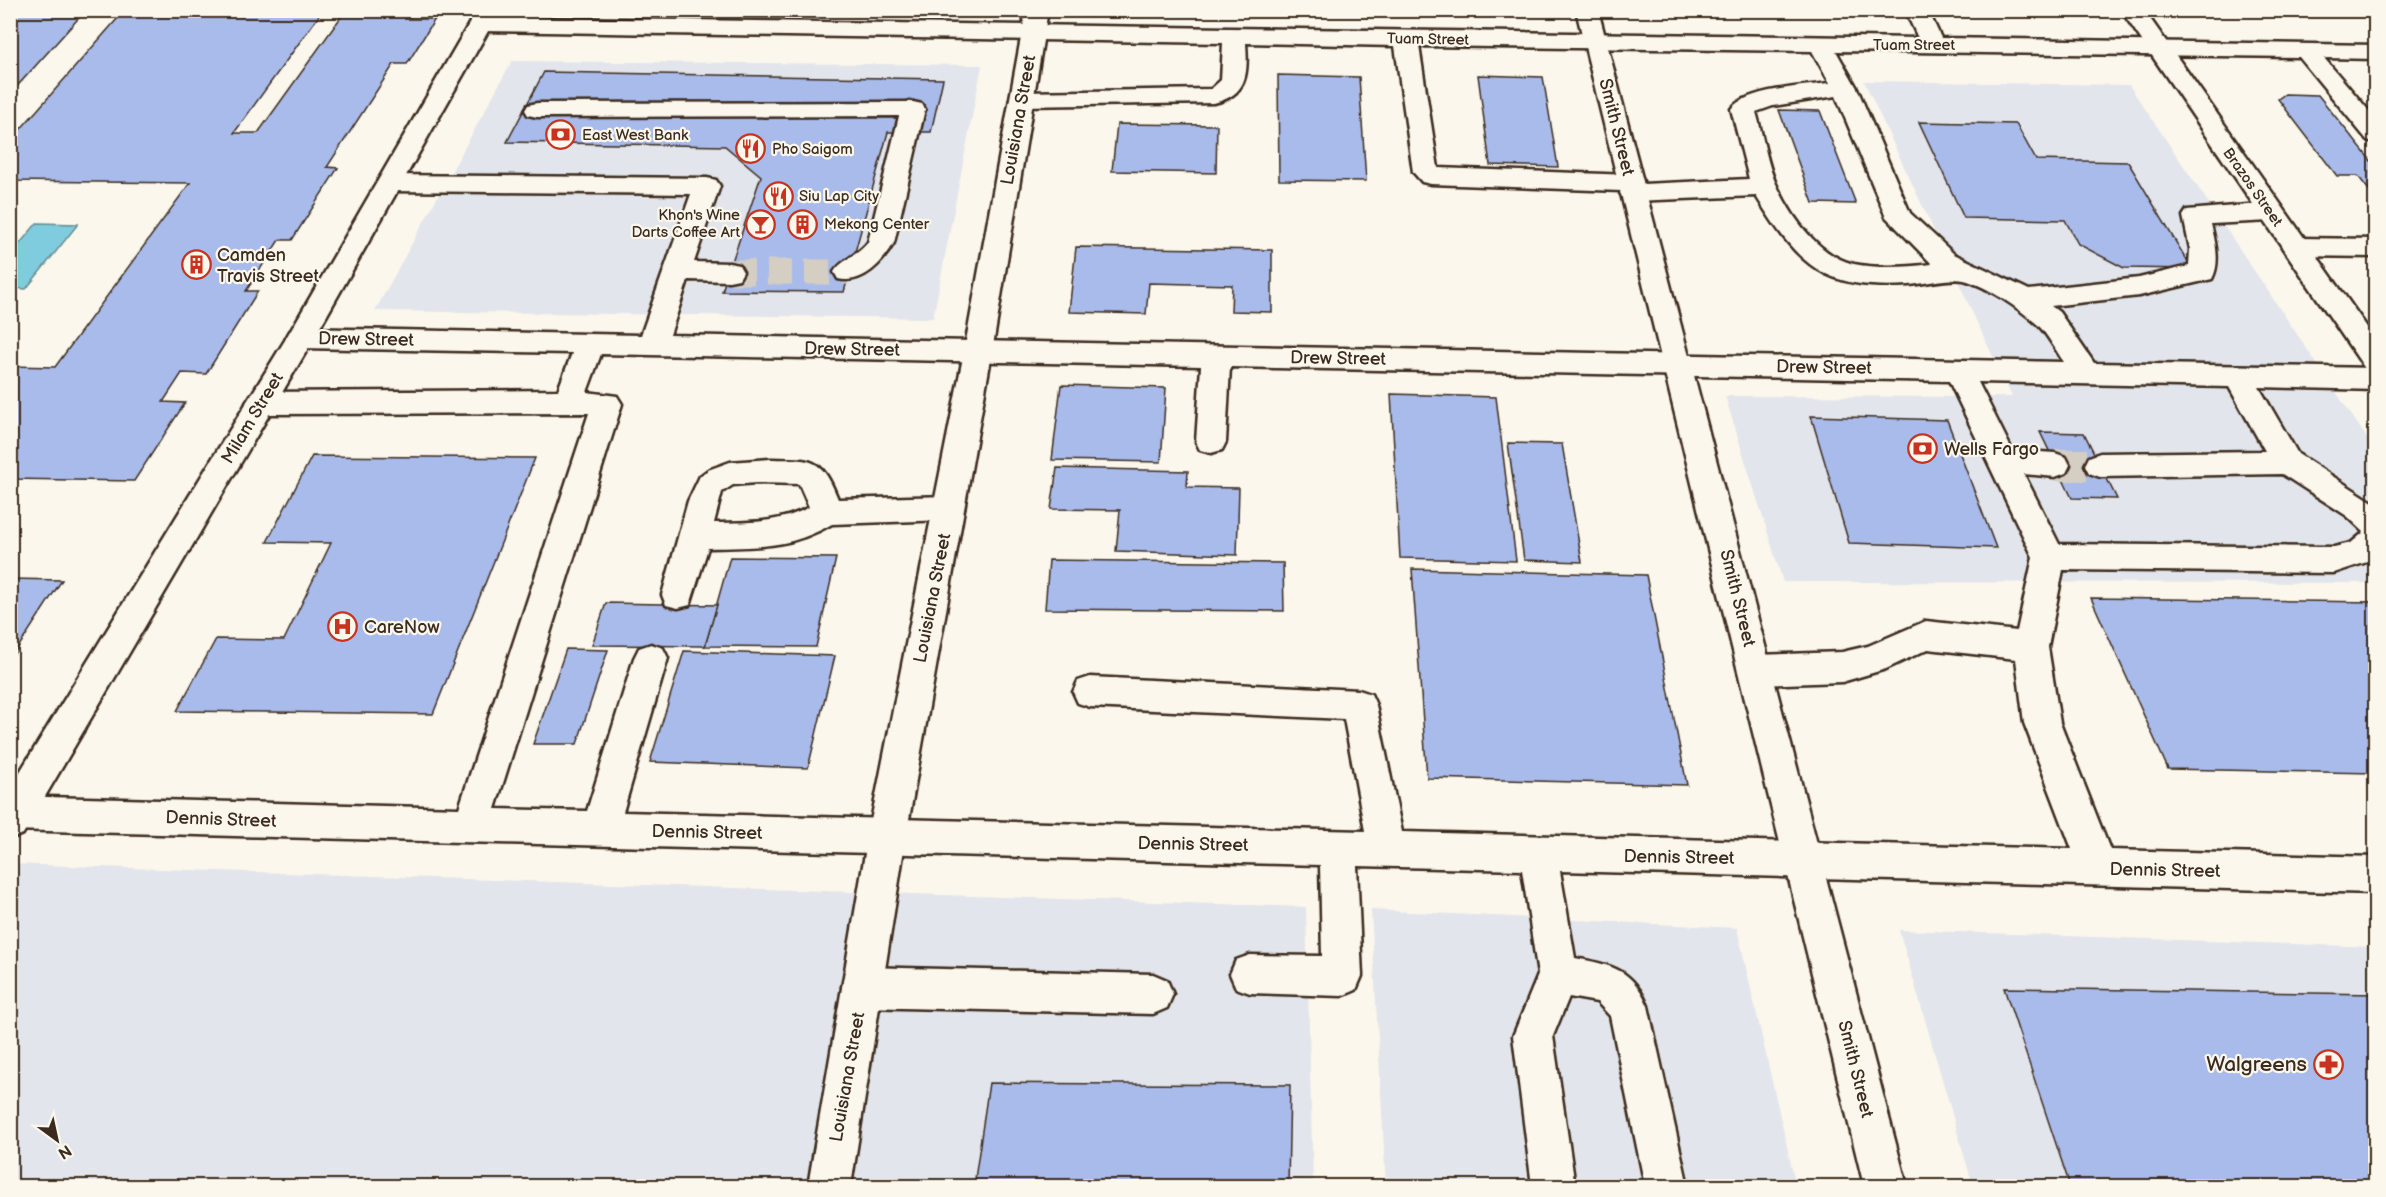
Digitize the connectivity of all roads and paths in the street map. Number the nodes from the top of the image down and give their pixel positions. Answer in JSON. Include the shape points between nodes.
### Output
{"nodes":[{"id":1,"x":1587,"y":10,"type":"edge"},
{"id":2,"x":1916,"y":10,"type":"edge"},
{"id":3,"x":2132,"y":10,"type":"edge"},
{"id":4,"x":485,"y":17,"type":"edge"},
{"id":5,"x":716,"y":19,"type":"edge"},
{"id":6,"x":1035,"y":21,"type":"edge"},
{"id":7,"x":1234,"y":35,"type":"junction"},
{"id":8,"x":1406,"y":39,"type":"junction"},
{"id":9,"x":1596,"y":42,"type":"junction"},
{"id":10,"x":1820,"y":44,"type":"junction"},
{"id":11,"x":1933,"y":45,"type":"junction"},
{"id":12,"x":2156,"y":47,"type":"junction"},
{"id":13,"x":2305,"y":50,"type":"junction"},
{"id":14,"x":2376,"y":52,"type":"edge"},
{"id":15,"x":1845,"y":88,"type":"junction"},
{"id":16,"x":1022,"y":99,"type":"junction"},
{"id":17,"x":537,"y":110,"type":"dead end"},
{"id":18,"x":2376,"y":135,"type":"edge"},
{"id":19,"x":390,"y":183,"type":"junction"},
{"id":20,"x":1764,"y":187,"type":"junction"},
{"id":21,"x":1632,"y":188,"type":"junction"},
{"id":22,"x":2271,"y":212,"type":"junction"},
{"id":23,"x":2295,"y":247,"type":"junction"},
{"id":24,"x":2376,"y":248,"type":"edge"},
{"id":25,"x":1968,"y":270,"type":"junction"},
{"id":26,"x":678,"y":271,"type":"junction"},
{"id":27,"x":729,"y":272,"type":"tunnel mouth"},
{"id":28,"x":848,"y":272,"type":"tunnel mouth"},
{"id":29,"x":2024,"y":300,"type":"junction"},
{"id":30,"x":300,"y":338,"type":"junction"},
{"id":31,"x":590,"y":344,"type":"junction"},
{"id":32,"x":652,"y":345,"type":"junction"},
{"id":33,"x":978,"y":352,"type":"junction"},
{"id":34,"x":1216,"y":356,"type":"junction"},
{"id":35,"x":2376,"y":363,"type":"edge"},
{"id":36,"x":1677,"y":364,"type":"junction"},
{"id":37,"x":1958,"y":370,"type":"junction"},
{"id":38,"x":2086,"y":373,"type":"junction"},
{"id":39,"x":2238,"y":376,"type":"junction"},
{"id":40,"x":2376,"y":379,"type":"edge"},
{"id":41,"x":569,"y":400,"type":"junction"},
{"id":42,"x":261,"y":403,"type":"junction"},
{"id":43,"x":1211,"y":442,"type":"dead end"},
{"id":44,"x":2002,"y":460,"type":"junction"},
{"id":45,"x":2287,"y":462,"type":"junction"},
{"id":46,"x":2055,"y":465,"type":"tunnel mouth"},
{"id":47,"x":2100,"y":465,"type":"tunnel mouth"},
{"id":48,"x":948,"y":508,"type":"junction"},
{"id":49,"x":826,"y":512,"type":"junction"},
{"id":50,"x":2376,"y":524,"type":"edge"},
{"id":51,"x":695,"y":536,"type":"junction"},
{"id":52,"x":2376,"y":540,"type":"edge"},
{"id":53,"x":2049,"y":557,"type":"junction"},
{"id":54,"x":678,"y":595,"type":"dead end"},
{"id":55,"x":2031,"y":647,"type":"junction"},
{"id":56,"x":651,"y":658,"type":"dead end"},
{"id":57,"x":1756,"y":670,"type":"junction"},
{"id":58,"x":1090,"y":692,"type":"dead end"},
{"id":59,"x":12,"y":816,"type":"edge"},
{"id":60,"x":471,"y":826,"type":"junction"},
{"id":61,"x":600,"y":829,"type":"junction"},
{"id":62,"x":887,"y":836,"type":"junction"},
{"id":63,"x":1338,"y":848,"type":"junction"},
{"id":64,"x":1387,"y":850,"type":"junction"},
{"id":65,"x":1538,"y":853,"type":"junction"},
{"id":66,"x":1804,"y":860,"type":"junction"},
{"id":67,"x":2098,"y":868,"type":"junction"},
{"id":68,"x":2376,"y":875,"type":"edge"},
{"id":69,"x":1250,"y":974,"type":"dead end"},
{"id":70,"x":1558,"y":975,"type":"junction"},
{"id":71,"x":862,"y":987,"type":"junction"},
{"id":72,"x":1153,"y":994,"type":"dead end"},
{"id":73,"x":829,"y":1186,"type":"edge"},
{"id":74,"x":1553,"y":1186,"type":"edge"},
{"id":75,"x":1666,"y":1186,"type":"edge"},
{"id":76,"x":1886,"y":1186,"type":"edge"}],
"edges":[{"from":1,"to":9,"type":"street","name":"Smith Street"},
{"from":2,"to":11,"type":"street"},
{"from":3,"to":12,"type":"street","name":"Brazos Street"},
{"from":4,"to":5,"type":"street","name":"Tuam Street"},
{"from":4,"to":19,"type":"street","name":"Milam Street"},
{"from":5,"to":6,"type":"street","name":"Tuam Street"},
{"from":6,"to":7,"type":"street","name":"Tuam Street"},
{"from":6,"to":16,"type":"street","name":"Louisiana Street"},
{"from":7,"to":8,"type":"street","name":"Tuam Street"},
{"from":7,"to":16,"type":"street","via":[[1233,81],[1223,94]]},
{"from":8,"to":9,"type":"street","name":"Tuam Street","via":[[1432,29]]},
{"from":8,"to":21,"type":"street","via":[[1426,172],[1431,176]]},
{"from":9,"to":10,"type":"street","name":"Tuam Street"},
{"from":9,"to":21,"type":"street","name":"Smith Street"},
{"from":10,"to":11,"type":"street","name":"Tuam Street"},
{"from":10,"to":15,"type":"street"},
{"from":11,"to":12,"type":"street","name":"Tuam Street"},
{"from":12,"to":13,"type":"street","name":"Tuam Street"},
{"from":12,"to":22,"type":"street","name":"Brazos Street"},
{"from":13,"to":14,"type":"street","name":"Tuam Street"},
{"from":13,"to":18,"type":"street"},
{"from":15,"to":20,"type":"street","via":[[1768,99],[1743,109]]},
{"from":15,"to":25,"type":"street","via":[[1899,217],[1944,260]]},
{"from":16,"to":33,"type":"street","name":"Louisiana Street"},
{"from":17,"to":28,"type":"street","via":[[913,110],[882,243],[873,255]]},
{"from":19,"to":26,"type":"street","via":[[707,186]]},
{"from":19,"to":30,"type":"street","name":"Milam Street"},
{"from":20,"to":21,"type":"street"},
{"from":20,"to":25,"type":"street","via":[[1793,232],[1817,258],[1843,269],[1879,277]]},
{"from":21,"to":36,"type":"street","name":"Smith Street"},
{"from":22,"to":23,"type":"street","name":"Brazos Street"},
{"from":22,"to":29,"type":"street","via":[[2196,216],[2203,249],[2202,272],[2139,287]]},
{"from":23,"to":24,"type":"street"},
{"from":23,"to":35,"type":"street","name":"Brazos Street"},
{"from":25,"to":29,"type":"street"},
{"from":26,"to":27,"type":"street"},
{"from":26,"to":32,"type":"street"},
{"from":29,"to":38,"type":"street","via":[[2049,319]]},
{"from":30,"to":31,"type":"street","name":"Drew Street"},
{"from":30,"to":42,"type":"street","name":"Milam Street"},
{"from":31,"to":32,"type":"street","name":"Drew Street"},
{"from":31,"to":41,"type":"street"},
{"from":32,"to":33,"type":"street","name":"Drew Street"},
{"from":33,"to":34,"type":"street","name":"Drew Street"},
{"from":33,"to":48,"type":"street","name":"Louisiana Street"},
{"from":34,"to":36,"type":"street","name":"Drew Street"},
{"from":34,"to":43,"type":"street"},
{"from":36,"to":37,"type":"street","name":"Drew Street"},
{"from":36,"to":57,"type":"street","name":"Smith Street"},
{"from":37,"to":38,"type":"street","name":"Drew Street"},
{"from":37,"to":44,"type":"street"},
{"from":38,"to":39,"type":"street","name":"Drew Street"},
{"from":39,"to":40,"type":"street","name":"Drew Street"},
{"from":39,"to":45,"type":"street"},
{"from":41,"to":42,"type":"street"},
{"from":41,"to":60,"type":"street","via":[[607,404]]},
{"from":42,"to":59,"type":"street","name":"Milam Street"},
{"from":44,"to":46,"type":"street"},
{"from":44,"to":53,"type":"street"},
{"from":45,"to":47,"type":"street"},
{"from":45,"to":50,"type":"street","via":[[2358,507]]},
{"from":48,"to":49,"type":"street"},
{"from":48,"to":62,"type":"street","name":"Louisiana Street"},
{"from":49,"to":51,"type":"street","via":[[806,524],[774,534]]},
{"from":49,"to":51,"type":"street","via":[[815,480],[806,472],[733,472],[710,485]]},
{"from":51,"to":54,"type":"street"},
{"from":52,"to":53,"type":"street","via":[[2361,553],[2334,560]]},
{"from":53,"to":55,"type":"street"},
{"from":55,"to":57,"type":"street","via":[[1926,635],[1874,659],[1842,667]]},
{"from":55,"to":67,"type":"street","via":[[2042,723]]},
{"from":56,"to":61,"type":"street"},
{"from":57,"to":66,"type":"street","name":"Smith Street"},
{"from":58,"to":64,"type":"street","via":[[1359,705]]},
{"from":59,"to":60,"type":"street","name":"Dennis Street"},
{"from":60,"to":61,"type":"street","name":"Dennis Street"},
{"from":61,"to":62,"type":"street","name":"Dennis Street"},
{"from":62,"to":63,"type":"street","name":"Dennis Street"},
{"from":62,"to":71,"type":"street","name":"Louisiana Street"},
{"from":63,"to":64,"type":"street","name":"Dennis Street"},
{"from":63,"to":69,"type":"street","via":[[1342,976]]},
{"from":64,"to":65,"type":"street","name":"Dennis Street"},
{"from":65,"to":66,"type":"street","name":"Dennis Street"},
{"from":65,"to":70,"type":"street"},
{"from":66,"to":67,"type":"street","name":"Dennis Street"},
{"from":66,"to":76,"type":"street","name":"Smith Street"},
{"from":67,"to":68,"type":"street","name":"Dennis Street"},
{"from":70,"to":74,"type":"street","via":[[1533,1036]]},
{"from":70,"to":75,"type":"street","via":[[1608,984],[1628,1006]]},
{"from":71,"to":72,"type":"street"},
{"from":71,"to":73,"type":"street","name":"Louisiana Street"}]}
